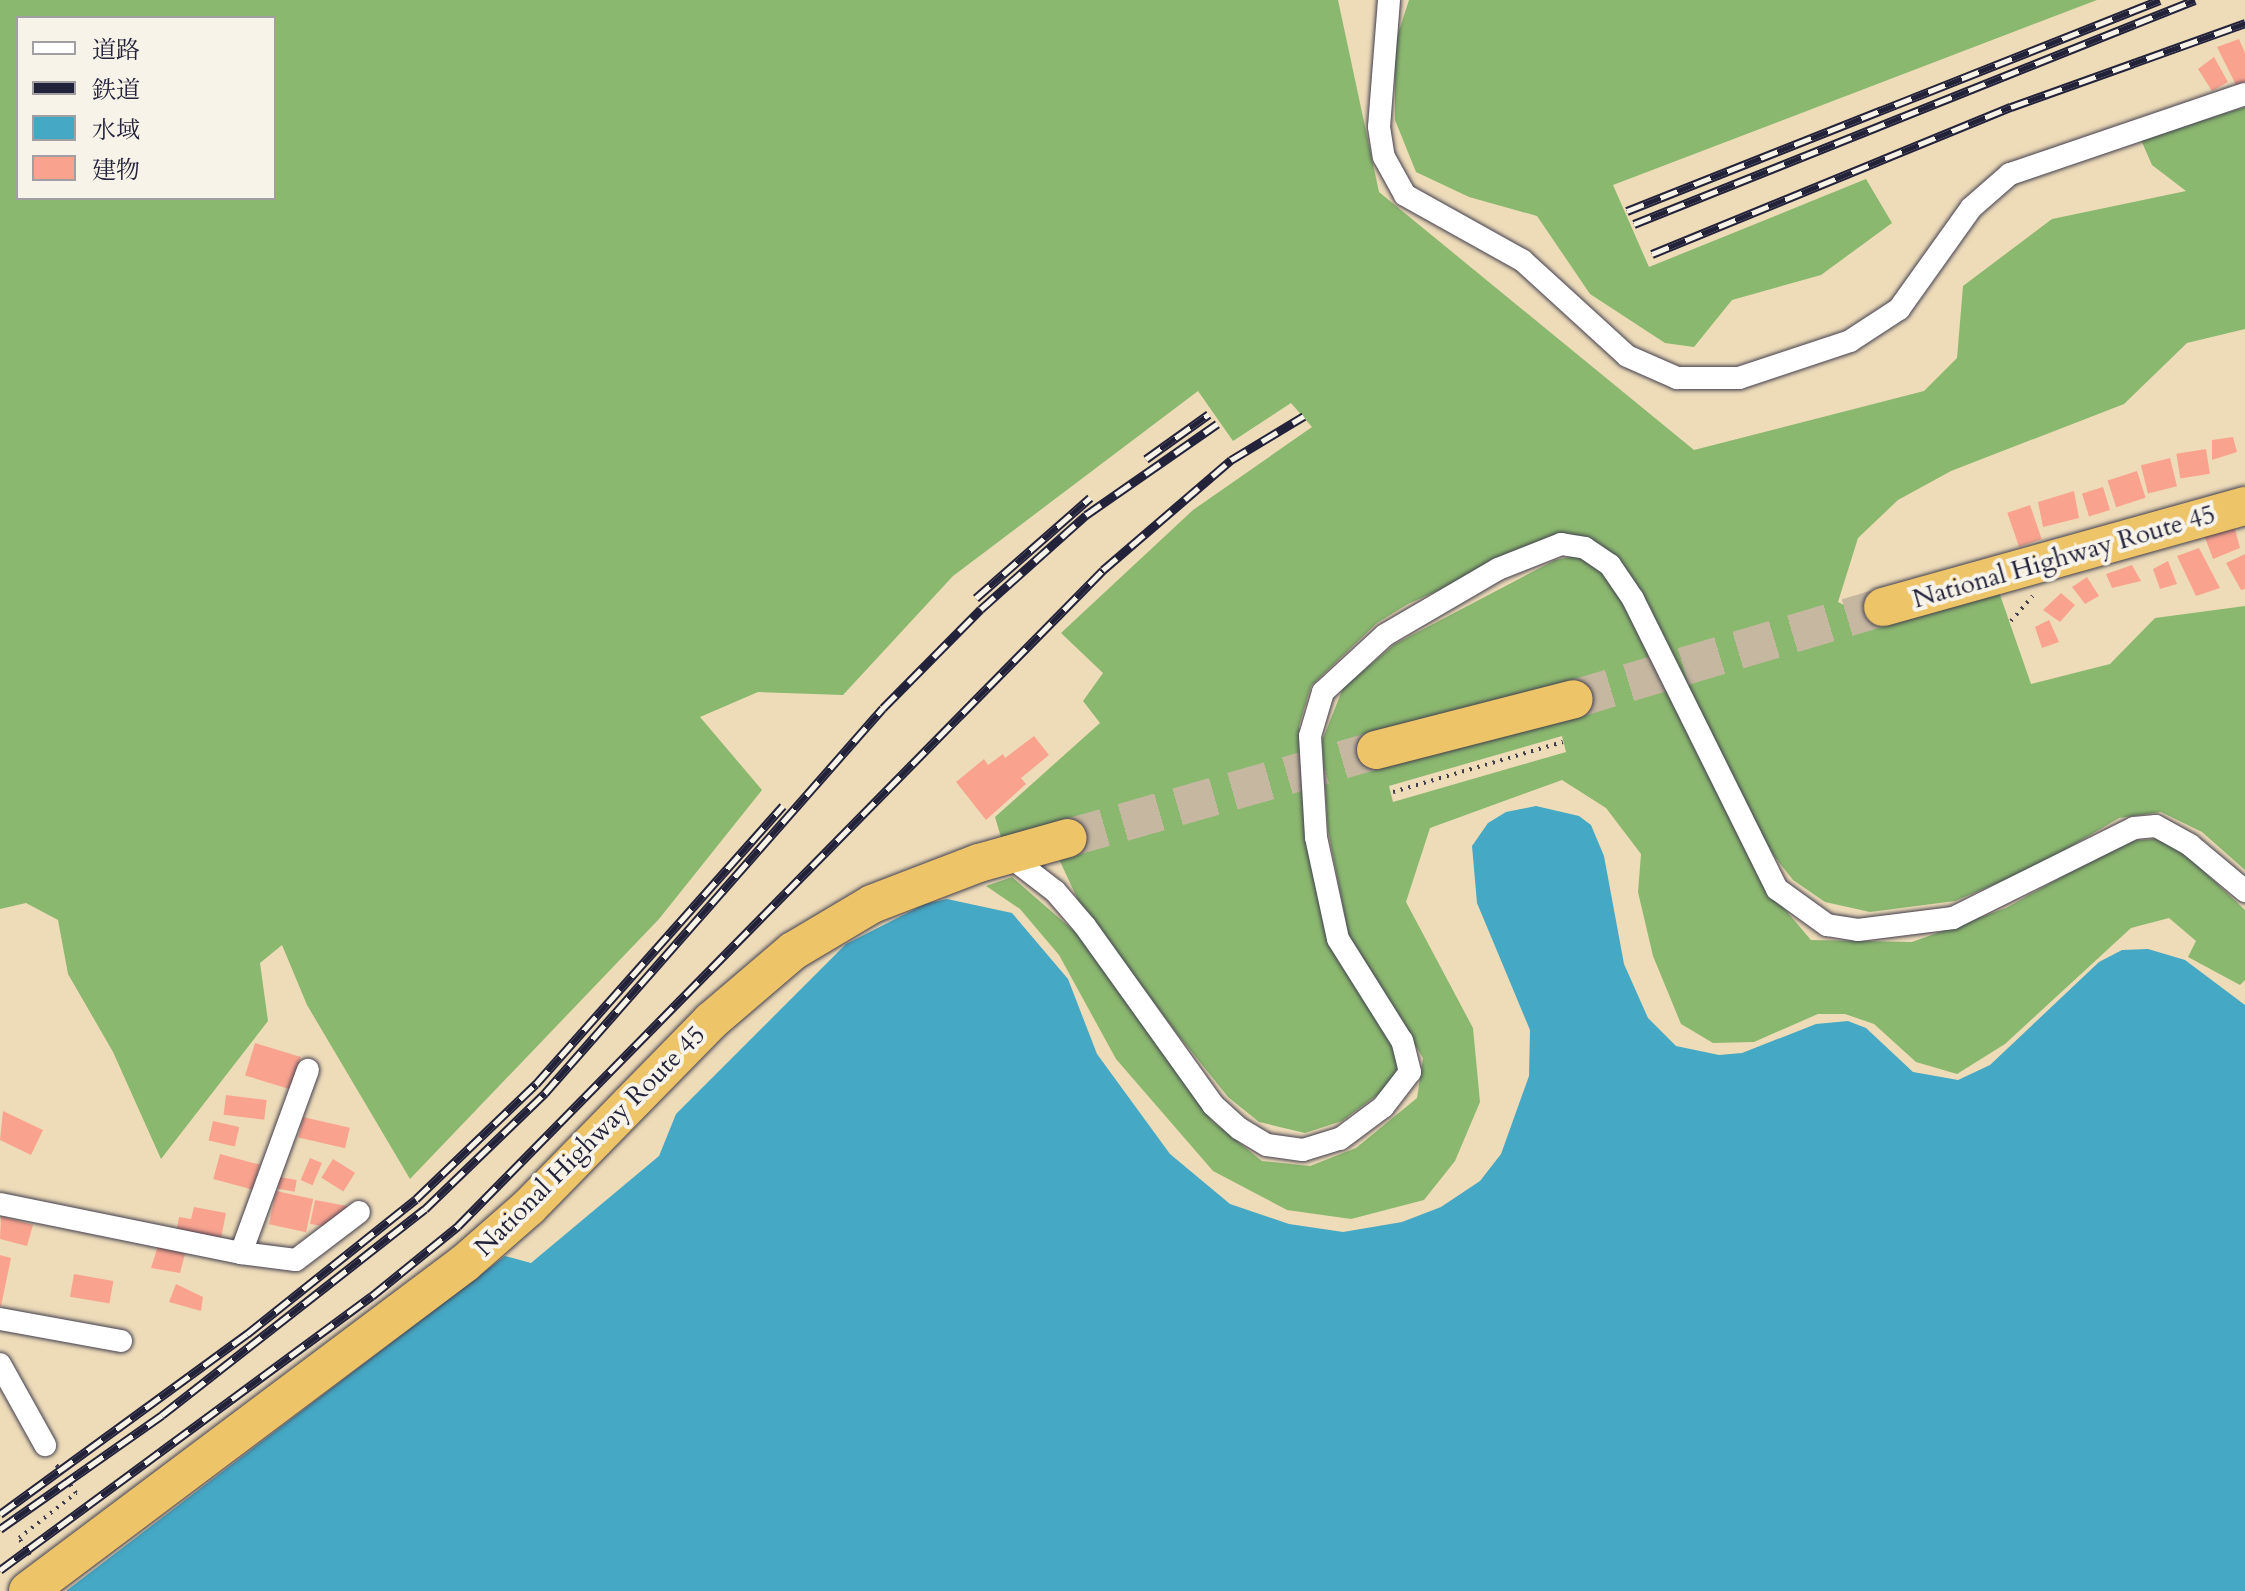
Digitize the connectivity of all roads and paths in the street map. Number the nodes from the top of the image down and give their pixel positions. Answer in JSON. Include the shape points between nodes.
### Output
{"nodes":[{"id":1,"x":1389,"y":0,"type":"edge"},
{"id":2,"x":2245,"y":94,"type":"edge"},
{"id":3,"x":2245,"y":506,"type":"edge"},
{"id":4,"x":1883,"y":607,"type":"tunnel mouth"},
{"id":5,"x":1574,"y":699,"type":"tunnel mouth"},
{"id":6,"x":1563,"y":742,"type":"dead end"},
{"id":7,"x":1376,"y":750,"type":"tunnel mouth"},
{"id":8,"x":1393,"y":792,"type":"dead end"},
{"id":9,"x":1068,"y":838,"type":"tunnel mouth"},
{"id":10,"x":1008,"y":855,"type":"junction"},
{"id":11,"x":2245,"y":891,"type":"edge"},
{"id":12,"x":308,"y":1070,"type":"dead end"},
{"id":13,"x":0,"y":1204,"type":"edge"},
{"id":14,"x":359,"y":1212,"type":"dead end"},
{"id":15,"x":241,"y":1253,"type":"junction"},
{"id":16,"x":0,"y":1319,"type":"edge"},
{"id":17,"x":121,"y":1341,"type":"dead end"},
{"id":18,"x":0,"y":1364,"type":"edge"},
{"id":19,"x":6,"y":1394,"type":"edge"},
{"id":20,"x":45,"y":1445,"type":"joint"},
{"id":21,"x":32,"y":1577,"type":"edge"}],
"edges":[{"from":1,"to":2,"type":"street","via":[[1379,127],[1384,157],[1405,195],[1522,260],[1604,339],[1677,378],[1739,378],[1850,341],[1899,309],[1971,208],[2010,174]]},
{"from":3,"to":4,"type":"highway","name":"National Highway Route 45"},
{"from":5,"to":7,"type":"highway"},
{"from":6,"to":8,"type":"path"},
{"from":9,"to":10,"type":"highway","name":"National Highway Route 45"},
{"from":10,"to":11,"type":"street","via":[[1055,891],[1085,926],[1213,1105],[1240,1129],[1267,1145],[1303,1150],[1340,1139],[1383,1107],[1410,1072],[1402,1041],[1338,939],[1316,837],[1310,736],[1323,692],[1343,668],[1385,635],[1498,569],[1561,544],[1585,548],[1610,565],[1640,612],[1777,889],[1827,925],[1858,930],[1953,918],[2134,828],[2156,826],[2190,845]]},
{"from":10,"to":21,"type":"highway","name":"National Highway Route 45","via":[[872,904],[781,960],[711,1021],[529,1207],[465,1263]]},
{"from":12,"to":15,"type":"street"},
{"from":13,"to":15,"type":"street"},
{"from":14,"to":15,"type":"street","via":[[296,1260]]},
{"from":16,"to":17,"type":"street"},
{"from":18,"to":19,"type":"street"},
{"from":19,"to":20,"type":"street"},
{"from":20,"to":21,"type":"path","via":[[76,1493],[19,1538]]}]}
